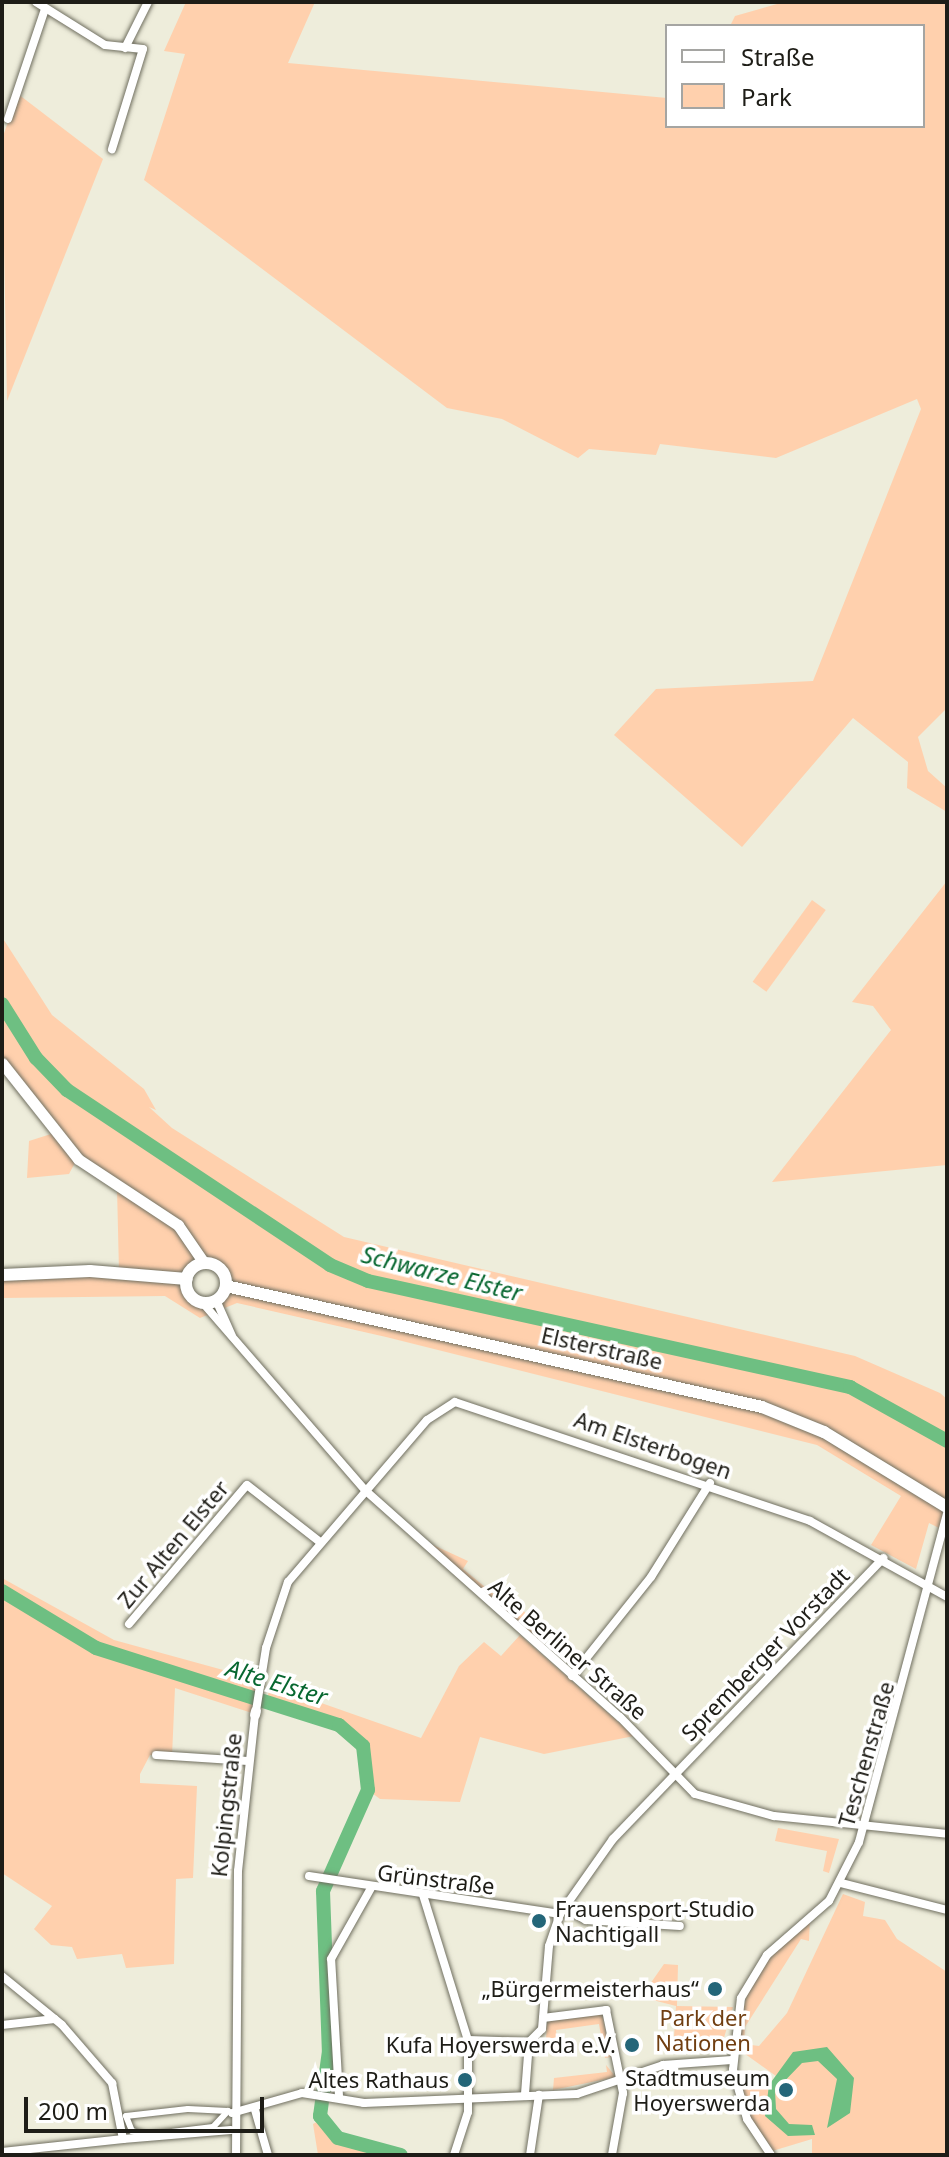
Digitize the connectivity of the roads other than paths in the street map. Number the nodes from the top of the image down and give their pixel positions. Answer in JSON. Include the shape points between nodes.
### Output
{"nodes":[{"id":1,"x":36,"y":2,"type":"edge"},
{"id":2,"x":148,"y":2,"type":"edge"},
{"id":3,"x":45,"y":9,"type":"junction"},
{"id":4,"x":125,"y":48,"type":"junction"},
{"id":5,"x":8,"y":119,"type":"dead end"},
{"id":6,"x":112,"y":149,"type":"dead end"},
{"id":7,"x":2,"y":1063,"type":"edge"},
{"id":8,"x":204,"y":1263,"type":"junction"},
{"id":9,"x":2,"y":1275,"type":"edge"},
{"id":10,"x":187,"y":1279,"type":"junction"},
{"id":11,"x":226,"y":1286,"type":"junction"},
{"id":12,"x":216,"y":1300,"type":"junction"},
{"id":13,"x":202,"y":1302,"type":"junction"},
{"id":14,"x":238,"y":1347,"type":"junction"},
{"id":15,"x":710,"y":1483,"type":"junction"},
{"id":16,"x":366,"y":1491,"type":"junction"},
{"id":17,"x":947,"y":1507,"type":"edge"},
{"id":18,"x":947,"y":1514,"type":"edge"},
{"id":19,"x":320,"y":1542,"type":"junction"},
{"id":20,"x":883,"y":1558,"type":"junction"},
{"id":21,"x":929,"y":1585,"type":"junction"},
{"id":22,"x":947,"y":1597,"type":"edge"},
{"id":23,"x":129,"y":1624,"type":"dead end"},
{"id":24,"x":572,"y":1676,"type":"junction"},
{"id":25,"x":156,"y":1755,"type":"dead end"},
{"id":26,"x":248,"y":1761,"type":"junction"},
{"id":27,"x":673,"y":1774,"type":"junction"},
{"id":28,"x":866,"y":1826,"type":"junction"},
{"id":29,"x":947,"y":1834,"type":"edge"},
{"id":30,"x":309,"y":1876,"type":"dead end"},
{"id":31,"x":841,"y":1883,"type":"junction"},
{"id":32,"x":371,"y":1888,"type":"junction"},
{"id":33,"x":423,"y":1895,"type":"junction"},
{"id":34,"x":947,"y":1910,"type":"edge"},
{"id":35,"x":563,"y":1911,"type":"junction"},
{"id":36,"x":680,"y":1926,"type":"dead end"},
{"id":37,"x":2,"y":1976,"type":"edge"},
{"id":38,"x":543,"y":2018,"type":"junction"},
{"id":39,"x":55,"y":2019,"type":"junction"},
{"id":40,"x":2,"y":2025,"type":"edge"},
{"id":41,"x":468,"y":2040,"type":"junction"},
{"id":42,"x":529,"y":2042,"type":"junction"},
{"id":43,"x":732,"y":2060,"type":"junction"},
{"id":44,"x":621,"y":2080,"type":"junction"},
{"id":45,"x":525,"y":2094,"type":"junction"},
{"id":46,"x":539,"y":2095,"type":"junction"},
{"id":47,"x":339,"y":2096,"type":"junction"},
{"id":48,"x":469,"y":2099,"type":"junction"},
{"id":49,"x":255,"y":2110,"type":"junction"},
{"id":50,"x":228,"y":2112,"type":"junction"},
{"id":51,"x":231,"y":2130,"type":"junction"},
{"id":52,"x":123,"y":2139,"type":"junction"},
{"id":53,"x":2,"y":2152,"type":"edge"},
{"id":54,"x":531,"y":2153,"type":"edge"},
{"id":55,"x":236,"y":2155,"type":"edge"},
{"id":56,"x":268,"y":2155,"type":"edge"},
{"id":57,"x":454,"y":2155,"type":"edge"},
{"id":58,"x":612,"y":2155,"type":"edge"},
{"id":59,"x":771,"y":2155,"type":"edge"}],
"edges":[{"from":1,"to":3,"type":"street"},
{"from":2,"to":4,"type":"street"},
{"from":3,"to":4,"type":"street","via":[[90,38]]},
{"from":3,"to":5,"type":"street"},
{"from":4,"to":6,"type":"street","via":[[143,49]]},
{"from":7,"to":8,"type":"main road","via":[[61,1142],[178,1225]]},
{"from":8,"to":10,"type":"main road"},
{"from":8,"to":11,"type":"main road","via":[[220,1267]]},
{"from":9,"to":10,"type":"main road","via":[[90,1271]]},
{"from":10,"to":13,"type":"main road"},
{"from":11,"to":12,"type":"main road"},
{"from":11,"to":17,"type":"main road","name":"Elsterstraße","via":[[762,1407],[824,1432]]},
{"from":12,"to":13,"type":"main road"},
{"from":12,"to":14,"type":"street","name":"Alte Berliner Straße"},
{"from":13,"to":14,"type":"street","name":"Alte Berliner Straße"},
{"from":14,"to":16,"type":"street","name":"Alte Berliner Straße"},
{"from":15,"to":16,"type":"street","name":"Am Elsterbogen","via":[[462,1401],[434,1413]]},
{"from":15,"to":20,"type":"street","name":"Am Elsterbogen"},
{"from":15,"to":24,"type":"street","via":[[651,1577]]},
{"from":16,"to":19,"type":"street","name":"Kolpingstraße"},
{"from":16,"to":24,"type":"street","name":"Alte Berliner Straße"},
{"from":18,"to":21,"type":"street","name":"Teschenstraße"},
{"from":19,"to":23,"type":"street","name":"Zur Alten Elster","via":[[247,1485]]},
{"from":19,"to":26,"type":"street","name":"Kolpingstraße","via":[[279,1603]]},
{"from":20,"to":21,"type":"street","name":"Am Elsterbogen"},
{"from":20,"to":27,"type":"street","name":"Spremberger Vorstadt"},
{"from":21,"to":22,"type":"street","name":"Am Elsterbogen"},
{"from":21,"to":28,"type":"street","name":"Teschenstraße"},
{"from":24,"to":27,"type":"street","name":"Alte Berliner Straße"},
{"from":25,"to":26,"type":"street"},
{"from":26,"to":50,"type":"street","name":"Kolpingstraße"},
{"from":27,"to":28,"type":"street","name":"Alte Berliner Straße","via":[[723,1805]]},
{"from":27,"to":35,"type":"street","name":"Spremberger Vorstadt","via":[[608,1846]]},
{"from":28,"to":29,"type":"street","name":"Alte Berliner Straße"},
{"from":28,"to":31,"type":"street","name":"Teschenstraße"},
{"from":30,"to":32,"type":"street","name":"Grünstraße"},
{"from":31,"to":34,"type":"street"},
{"from":31,"to":43,"type":"street","name":"Teschenstraße","via":[[752,1975]]},
{"from":32,"to":33,"type":"street","name":"Grünstraße"},
{"from":32,"to":47,"type":"street","via":[[331,1959]]},
{"from":33,"to":35,"type":"street","name":"Grünstraße"},
{"from":33,"to":41,"type":"street"},
{"from":35,"to":36,"type":"street","name":"Grünstraße","via":[[586,1920]]},
{"from":35,"to":38,"type":"street"},
{"from":37,"to":39,"type":"street"},
{"from":38,"to":42,"type":"street"},
{"from":38,"to":44,"type":"street","via":[[606,2010]]},
{"from":39,"to":40,"type":"street"},
{"from":39,"to":52,"type":"street","via":[[112,2083]]},
{"from":41,"to":42,"type":"street"},
{"from":41,"to":48,"type":"street"},
{"from":42,"to":45,"type":"street"},
{"from":43,"to":44,"type":"street","via":[[671,2063]]},
{"from":43,"to":59,"type":"street","via":[[747,2119]]},
{"from":44,"to":46,"type":"street","via":[[583,2093]]},
{"from":44,"to":58,"type":"street"},
{"from":45,"to":46,"type":"street"},
{"from":45,"to":48,"type":"street"},
{"from":46,"to":54,"type":"street"},
{"from":47,"to":48,"type":"street","via":[[364,2103]]},
{"from":47,"to":49,"type":"street","via":[[317,2093]]},
{"from":48,"to":57,"type":"street"},
{"from":49,"to":50,"type":"street"},
{"from":49,"to":56,"type":"street"},
{"from":50,"to":50,"type":"street","via":[[213,2127],[146,2135],[132,2131],[126,2116]]},
{"from":50,"to":51,"type":"street","name":"Kolpingstraße"},
{"from":51,"to":52,"type":"street"},
{"from":51,"to":55,"type":"street","name":"Kolpingstraße"},
{"from":52,"to":53,"type":"street"}]}
